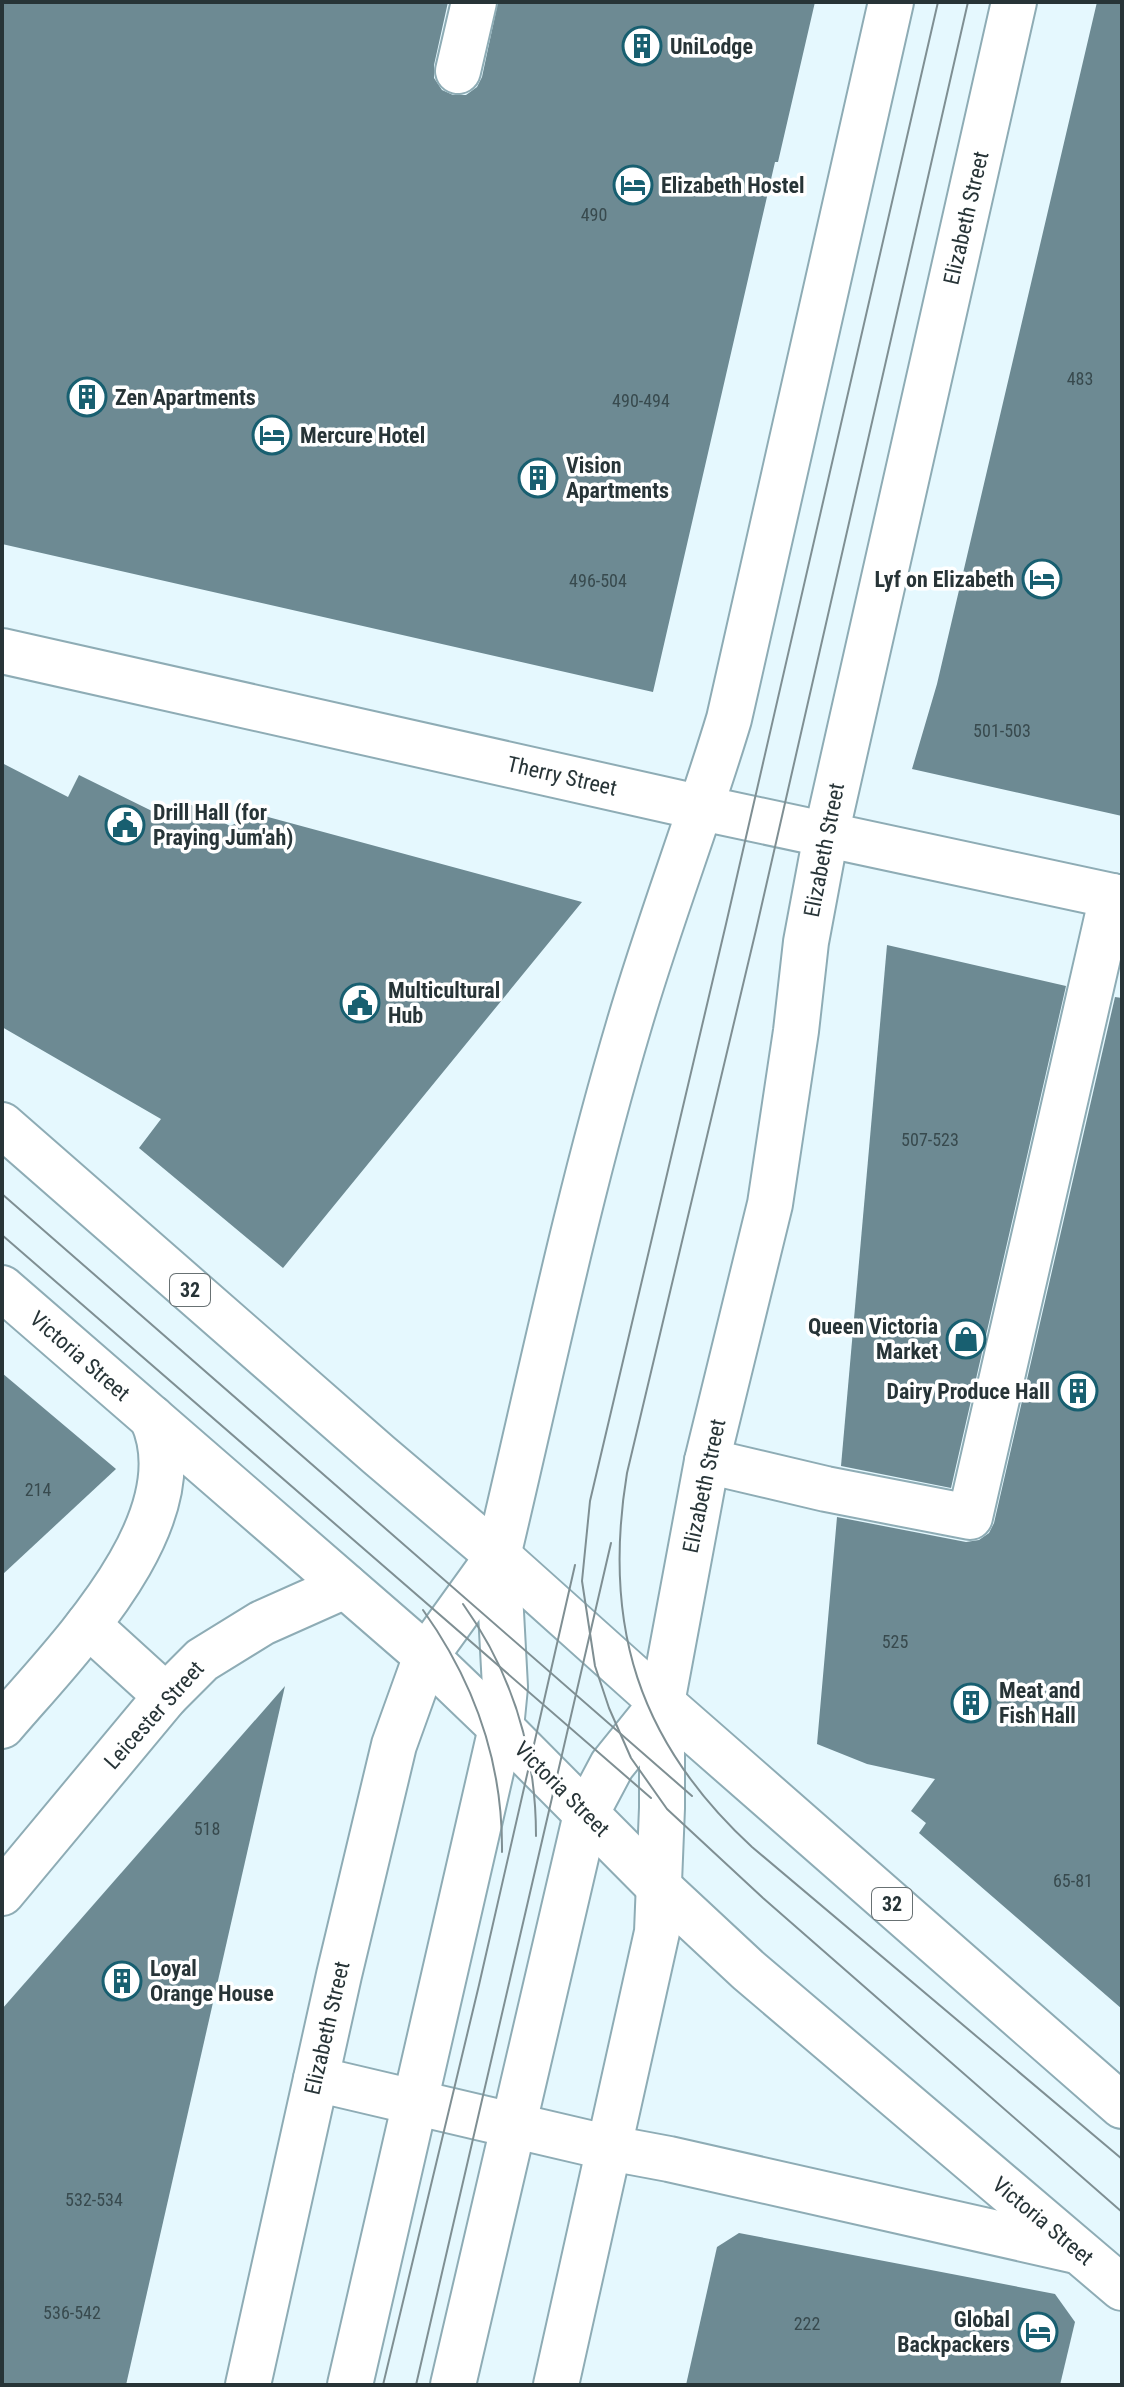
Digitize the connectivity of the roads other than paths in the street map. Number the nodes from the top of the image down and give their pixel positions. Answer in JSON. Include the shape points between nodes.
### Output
{"nodes":[{"id":1,"x":474,"y":2,"type":"edge"},
{"id":2,"x":891,"y":2,"type":"edge"},
{"id":3,"x":1014,"y":2,"type":"edge"},
{"id":4,"x":458,"y":71,"type":"dead end"},
{"id":5,"x":2,"y":651,"type":"edge"},
{"id":6,"x":702,"y":808,"type":"junction"},
{"id":7,"x":826,"y":835,"type":"junction"},
{"id":8,"x":1117,"y":897,"type":"edge"},
{"id":9,"x":2,"y":1125,"type":"edge"},
{"id":10,"x":2,"y":1288,"type":"edge"},
{"id":11,"x":152,"y":1418,"type":"junction"},
{"id":12,"x":707,"y":1461,"type":"junction"},
{"id":13,"x":498,"y":1556,"type":"junction"},
{"id":14,"x":345,"y":1586,"type":"junction"},
{"id":15,"x":88,"y":1625,"type":"junction"},
{"id":16,"x":426,"y":1656,"type":"junction"},
{"id":17,"x":166,"y":1696,"type":"junction"},
{"id":18,"x":662,"y":1703,"type":"junction"},
{"id":19,"x":2,"y":1726,"type":"edge"},
{"id":20,"x":501,"y":1728,"type":"junction"},
{"id":21,"x":586,"y":1814,"type":"junction"},
{"id":22,"x":660,"y":1888,"type":"junction"},
{"id":23,"x":2,"y":1893,"type":"edge"},
{"id":24,"x":316,"y":2079,"type":"junction"},
{"id":25,"x":414,"y":2103,"type":"junction"},
{"id":26,"x":1122,"y":2106,"type":"edge"},
{"id":27,"x":512,"y":2125,"type":"junction"},
{"id":28,"x":610,"y":2148,"type":"junction"},
{"id":29,"x":1078,"y":2251,"type":"junction"},
{"id":30,"x":1122,"y":2288,"type":"edge"},
{"id":31,"x":248,"y":2385,"type":"edge"},
{"id":32,"x":350,"y":2385,"type":"edge"},
{"id":33,"x":453,"y":2385,"type":"edge"},
{"id":34,"x":556,"y":2385,"type":"edge"}],
"edges":[{"from":1,"to":4,"type":"main road"},
{"from":2,"to":6,"type":"main road","name":"Elizabeth Street","via":[[729,719]]},
{"from":3,"to":7,"type":"main road","name":"Elizabeth Street"},
{"from":5,"to":6,"type":"main road","name":"Therry Street"},
{"from":6,"to":7,"type":"main road","name":"Therry Street"},
{"from":6,"to":13,"type":"main road","name":"Elizabeth Street","via":[[629,1024]]},
{"from":7,"to":8,"type":"main road","name":"Therry Street"},
{"from":7,"to":12,"type":"main road","name":"Elizabeth Street","via":[[770,1204]]},
{"from":8,"to":12,"type":"main road","via":[[970,1517]]},
{"from":9,"to":13,"type":"main road","number":"32"},
{"from":10,"to":11,"type":"main road","name":"Victoria Street"},
{"from":11,"to":14,"type":"main road","name":"Victoria Street"},
{"from":11,"to":15,"type":"main road","via":[[163,1455],[157,1500],[123,1578]]},
{"from":12,"to":18,"type":"main road","name":"Elizabeth Street"},
{"from":13,"to":16,"type":"main road","name":"Elizabeth Street"},
{"from":13,"to":18,"type":"main road","number":"32"},
{"from":13,"to":20,"type":"main road","name":"Elizabeth Street","via":[[505,1687]]},
{"from":14,"to":16,"type":"main road","name":"Victoria Street"},
{"from":14,"to":17,"type":"main road","name":"Leicester Street","via":[[241,1634],[202,1660]]},
{"from":15,"to":17,"type":"main road"},
{"from":15,"to":19,"type":"main road"},
{"from":16,"to":20,"type":"main road","name":"Victoria Street"},
{"from":16,"to":24,"type":"main road","name":"Elizabeth Street","via":[[384,1779]]},
{"from":17,"to":23,"type":"main road","name":"Leicester Street"},
{"from":18,"to":21,"type":"main road","name":"Elizabeth Street","via":[[612,1765]]},
{"from":18,"to":22,"type":"main road","name":"Elizabeth Street"},
{"from":18,"to":26,"type":"main road","number":"32"},
{"from":20,"to":21,"type":"main road","name":"Victoria Street"},
{"from":20,"to":25,"type":"main road","name":"Elizabeth Street"},
{"from":21,"to":22,"type":"main road","name":"Victoria Street"},
{"from":21,"to":27,"type":"main road","name":"Elizabeth Street"},
{"from":22,"to":28,"type":"main road","name":"Elizabeth Street","via":[[657,1932]]},
{"from":22,"to":29,"type":"main road","name":"Victoria Street","via":[[748,1970]]},
{"from":24,"to":25,"type":"main road"},
{"from":24,"to":31,"type":"main road","name":"Elizabeth Street"},
{"from":25,"to":27,"type":"main road"},
{"from":25,"to":32,"type":"main road","name":"Elizabeth Street"},
{"from":27,"to":28,"type":"main road"},
{"from":27,"to":33,"type":"main road","name":"Elizabeth Street"},
{"from":28,"to":29,"type":"main road"},
{"from":28,"to":34,"type":"main road","name":"Elizabeth Street"},
{"from":29,"to":30,"type":"main road","name":"Victoria Street"}]}
